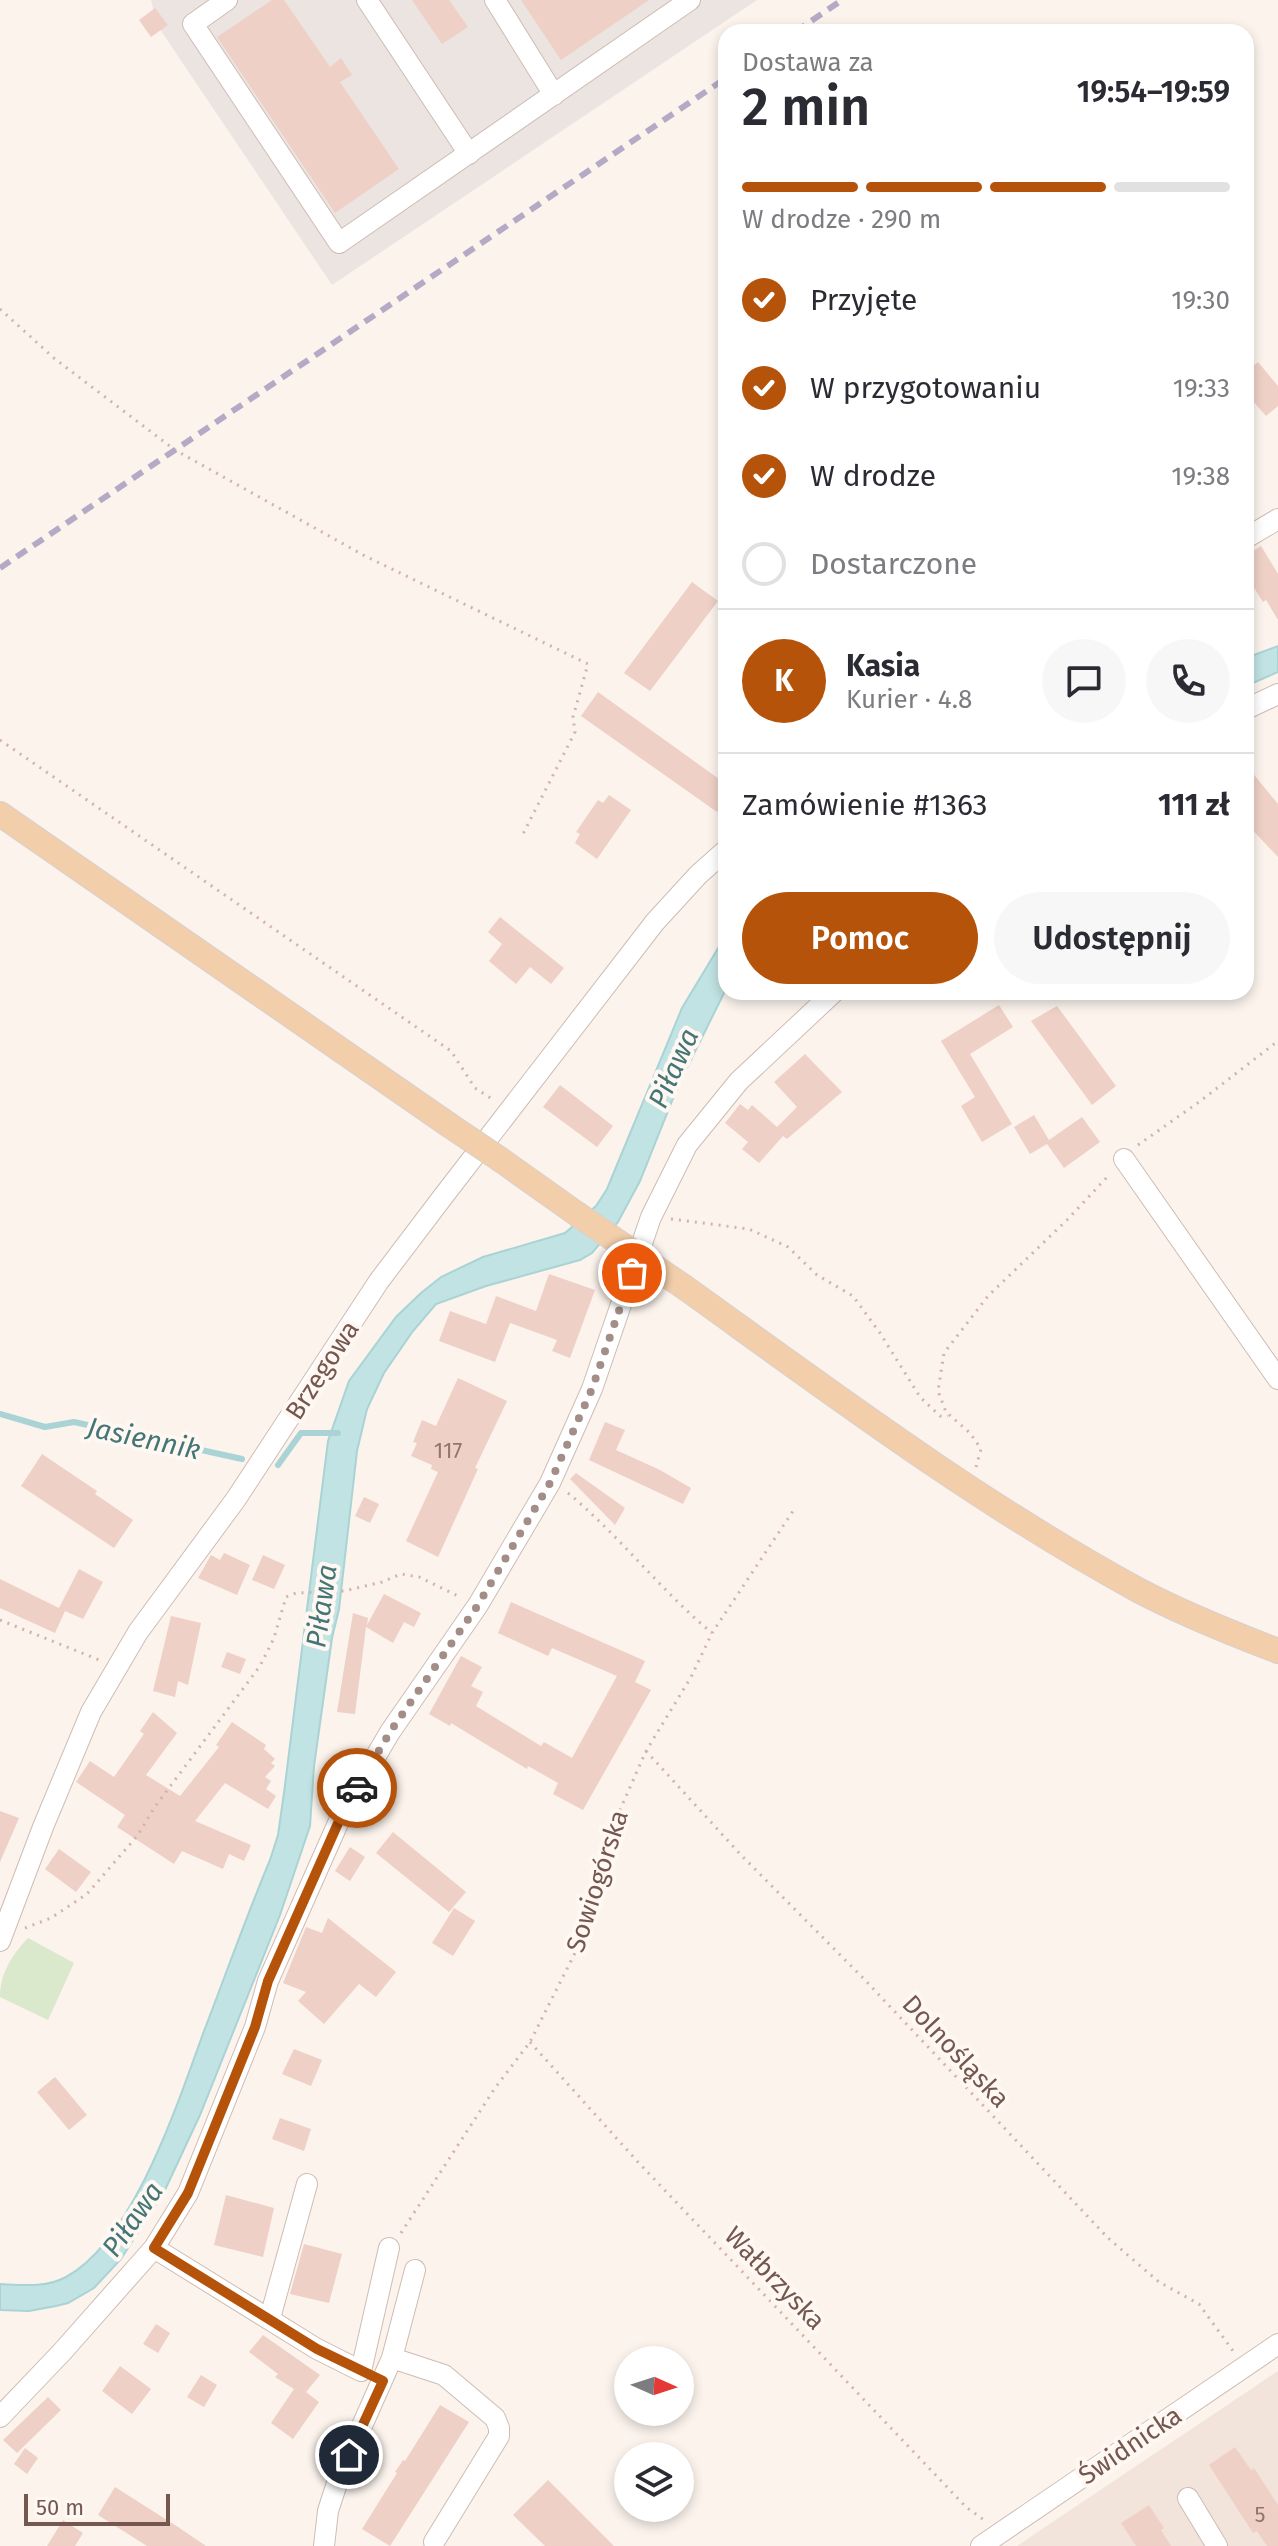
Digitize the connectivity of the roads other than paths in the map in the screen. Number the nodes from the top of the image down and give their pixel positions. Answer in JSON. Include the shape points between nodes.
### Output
{"nodes":[{"id":1,"x":227,"y":0,"type":"edge"},
{"id":2,"x":367,"y":0,"type":"edge"},
{"id":3,"x":495,"y":0,"type":"edge"},
{"id":4,"x":690,"y":0,"type":"edge"},
{"id":5,"x":554,"y":95,"type":"junction"},
{"id":6,"x":469,"y":154,"type":"junction"},
{"id":7,"x":1278,"y":519,"type":"edge"},
{"id":8,"x":1254,"y":533,"type":"edge"},
{"id":9,"x":1278,"y":694,"type":"edge"},
{"id":10,"x":1254,"y":705,"type":"edge"},
{"id":11,"x":0,"y":814,"type":"edge"},
{"id":12,"x":718,"y":857,"type":"edge"},
{"id":13,"x":825,"y":1000,"type":"edge"},
{"id":14,"x":1124,"y":1159,"type":"road end"},
{"id":15,"x":1278,"y":1379,"type":"edge"},
{"id":16,"x":1278,"y":1651,"type":"edge"},
{"id":17,"x":3,"y":1933,"type":"edge"},
{"id":18,"x":307,"y":2184,"type":"dead end"},
{"id":19,"x":154,"y":2248,"type":"junction"},
{"id":20,"x":389,"y":2248,"type":"road end"},
{"id":21,"x":415,"y":2270,"type":"dead end"},
{"id":22,"x":270,"y":2318,"type":"junction"},
{"id":23,"x":1278,"y":2344,"type":"edge"},
{"id":24,"x":392,"y":2358,"type":"junction"},
{"id":25,"x":361,"y":2371,"type":"junction"},
{"id":26,"x":383,"y":2381,"type":"junction"},
{"id":27,"x":0,"y":2417,"type":"edge"},
{"id":28,"x":1188,"y":2498,"type":"dead end"},
{"id":29,"x":1006,"y":2540,"type":"edge"},
{"id":30,"x":434,"y":2542,"type":"dead end"},
{"id":31,"x":324,"y":2546,"type":"edge"},
{"id":32,"x":981,"y":2546,"type":"edge"},
{"id":33,"x":1217,"y":2546,"type":"edge"}],
"edges":[{"from":1,"to":6,"type":"street","via":[[193,24],[339,243]]},
{"from":2,"to":6,"type":"street"},
{"from":3,"to":5,"type":"street"},
{"from":4,"to":5,"type":"street"},
{"from":5,"to":6,"type":"street"},
{"from":7,"to":8,"type":"street"},
{"from":9,"to":10,"type":"street"},
{"from":11,"to":16,"type":"main road","bridge":true,"via":[[847,1404],[1056,1543],[1141,1591]]},
{"from":12,"to":17,"type":"street","name":"Brzegowa","via":[[655,922],[379,1281],[236,1499],[138,1632],[91,1712]]},
{"from":13,"to":19,"type":"street","via":[[739,1081],[702,1123],[674,1169],[651,1217],[592,1389],[550,1483],[478,1605],[390,1732],[343,1812],[268,1981],[255,2027],[188,2193]]},
{"from":14,"to":15,"type":"street"},
{"from":18,"to":22,"type":"street"},
{"from":19,"to":22,"type":"street"},
{"from":19,"to":27,"type":"street"},
{"from":20,"to":25,"type":"street"},
{"from":21,"to":24,"type":"street"},
{"from":22,"to":25,"type":"street"},
{"from":23,"to":29,"type":"street","name":"Świdnicka"},
{"from":24,"to":26,"type":"street"},
{"from":24,"to":30,"type":"street","via":[[444,2375],[495,2418],[499,2428]]},
{"from":25,"to":26,"type":"street"},
{"from":26,"to":31,"type":"street","via":[[338,2480]]},
{"from":28,"to":33,"type":"street"},
{"from":29,"to":32,"type":"street","name":"Świdnicka"}]}
